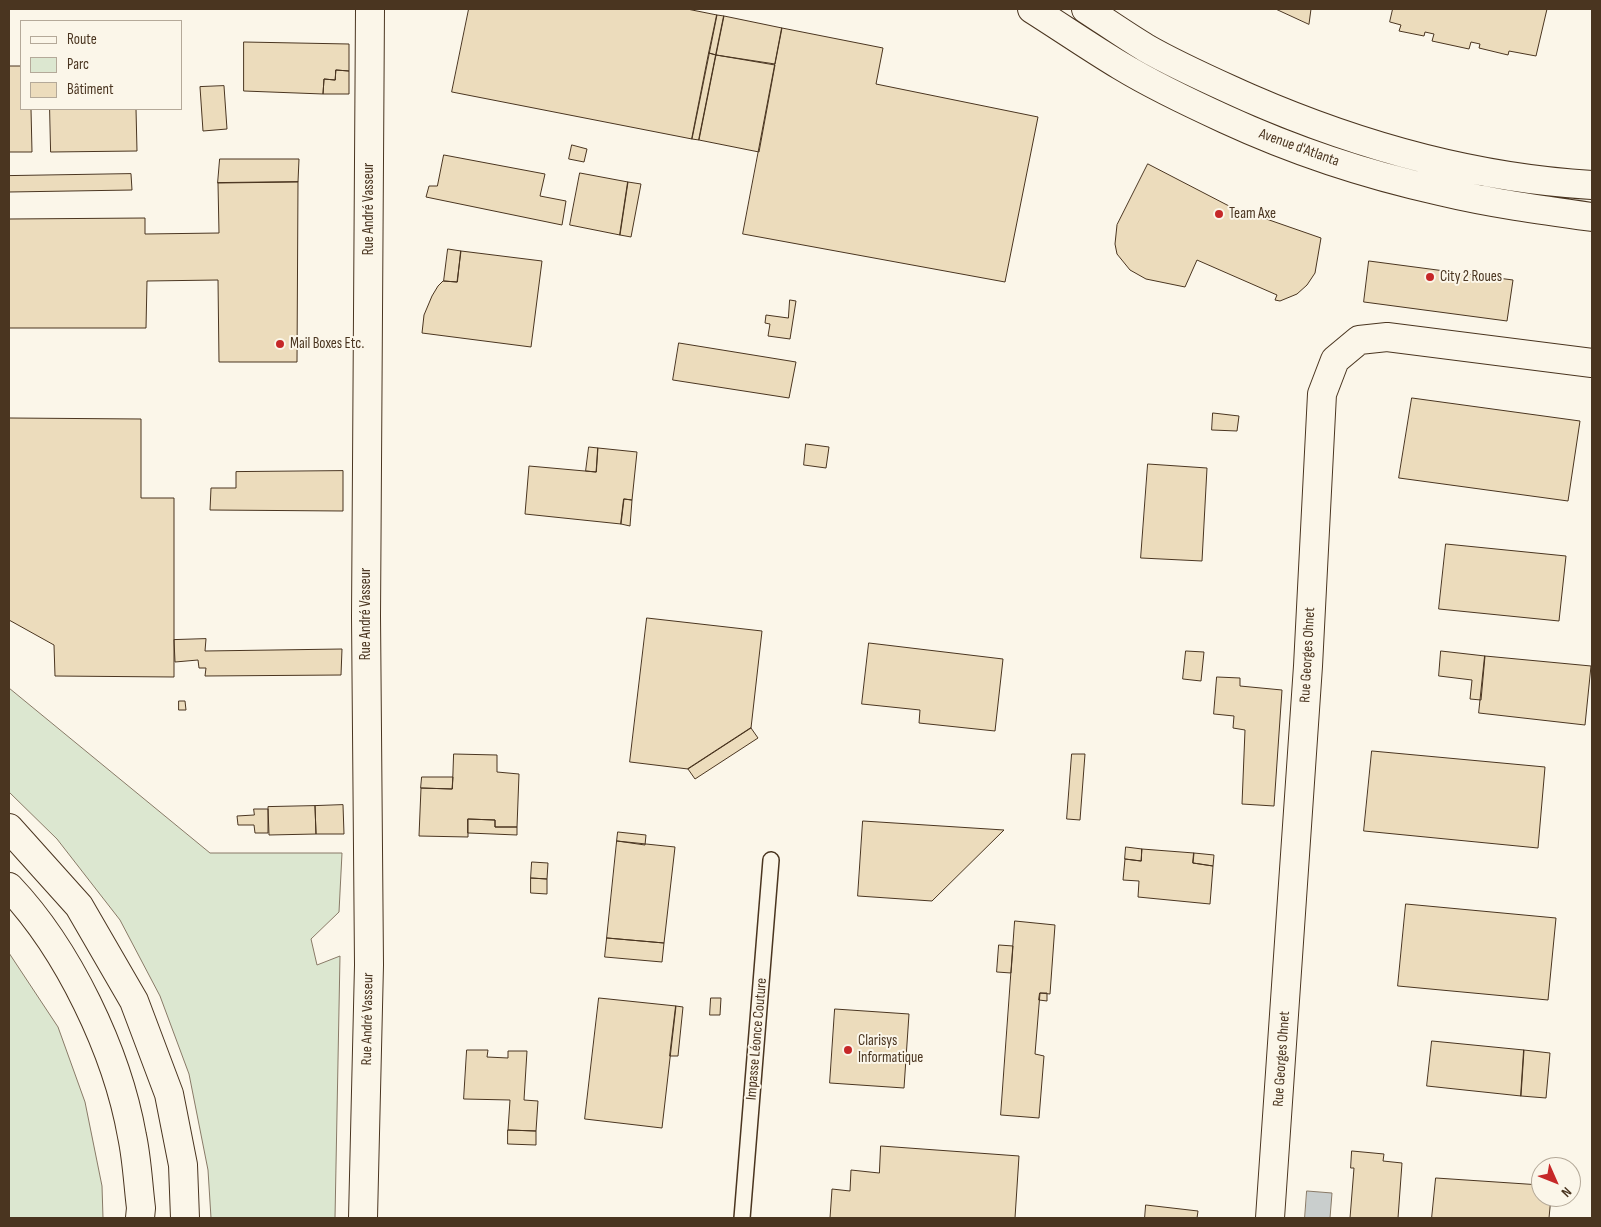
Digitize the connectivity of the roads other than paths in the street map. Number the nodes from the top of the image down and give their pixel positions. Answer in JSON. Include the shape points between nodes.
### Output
{"nodes":[{"id":1,"x":370,"y":9,"type":"edge"},
{"id":2,"x":1032,"y":9,"type":"edge"},
{"id":3,"x":1086,"y":9,"type":"edge"},
{"id":4,"x":1592,"y":185,"type":"edge"},
{"id":5,"x":1592,"y":217,"type":"edge"},
{"id":6,"x":1592,"y":363,"type":"edge"},
{"id":7,"x":9,"y":828,"type":"edge"},
{"id":8,"x":771,"y":860,"type":"dead end"},
{"id":9,"x":9,"y":887,"type":"edge"},
{"id":10,"x":140,"y":1218,"type":"edge"},
{"id":11,"x":185,"y":1218,"type":"edge"},
{"id":12,"x":363,"y":1218,"type":"edge"},
{"id":13,"x":742,"y":1218,"type":"edge"},
{"id":14,"x":1270,"y":1218,"type":"edge"}],
"edges":[{"from":1,"to":12,"type":"main road","name":"Rue André Vasseur","via":[[366,616],[369,965]]},
{"from":2,"to":5,"type":"main road","name":"Avenue d'Atlanta","via":[[1169,92],[1286,144],[1383,177],[1440,191]]},
{"from":3,"to":4,"type":"main road","name":"Avenue d'Atlanta","via":[[1182,67],[1268,106],[1351,137],[1514,178]]},
{"from":6,"to":14,"type":"main road","name":"Rue Georges Ohnet","via":[[1387,337],[1359,340],[1335,360],[1322,394],[1307,675]]},
{"from":7,"to":11,"type":"main road","via":[[78,906],[134,1001],[169,1094],[184,1165]]},
{"from":8,"to":13,"type":"lane","name":"Impasse Léonce Couture"},
{"from":9,"to":10,"type":"main road","via":[[26,904],[62,957],[96,1019],[120,1082],[132,1136]]}]}
